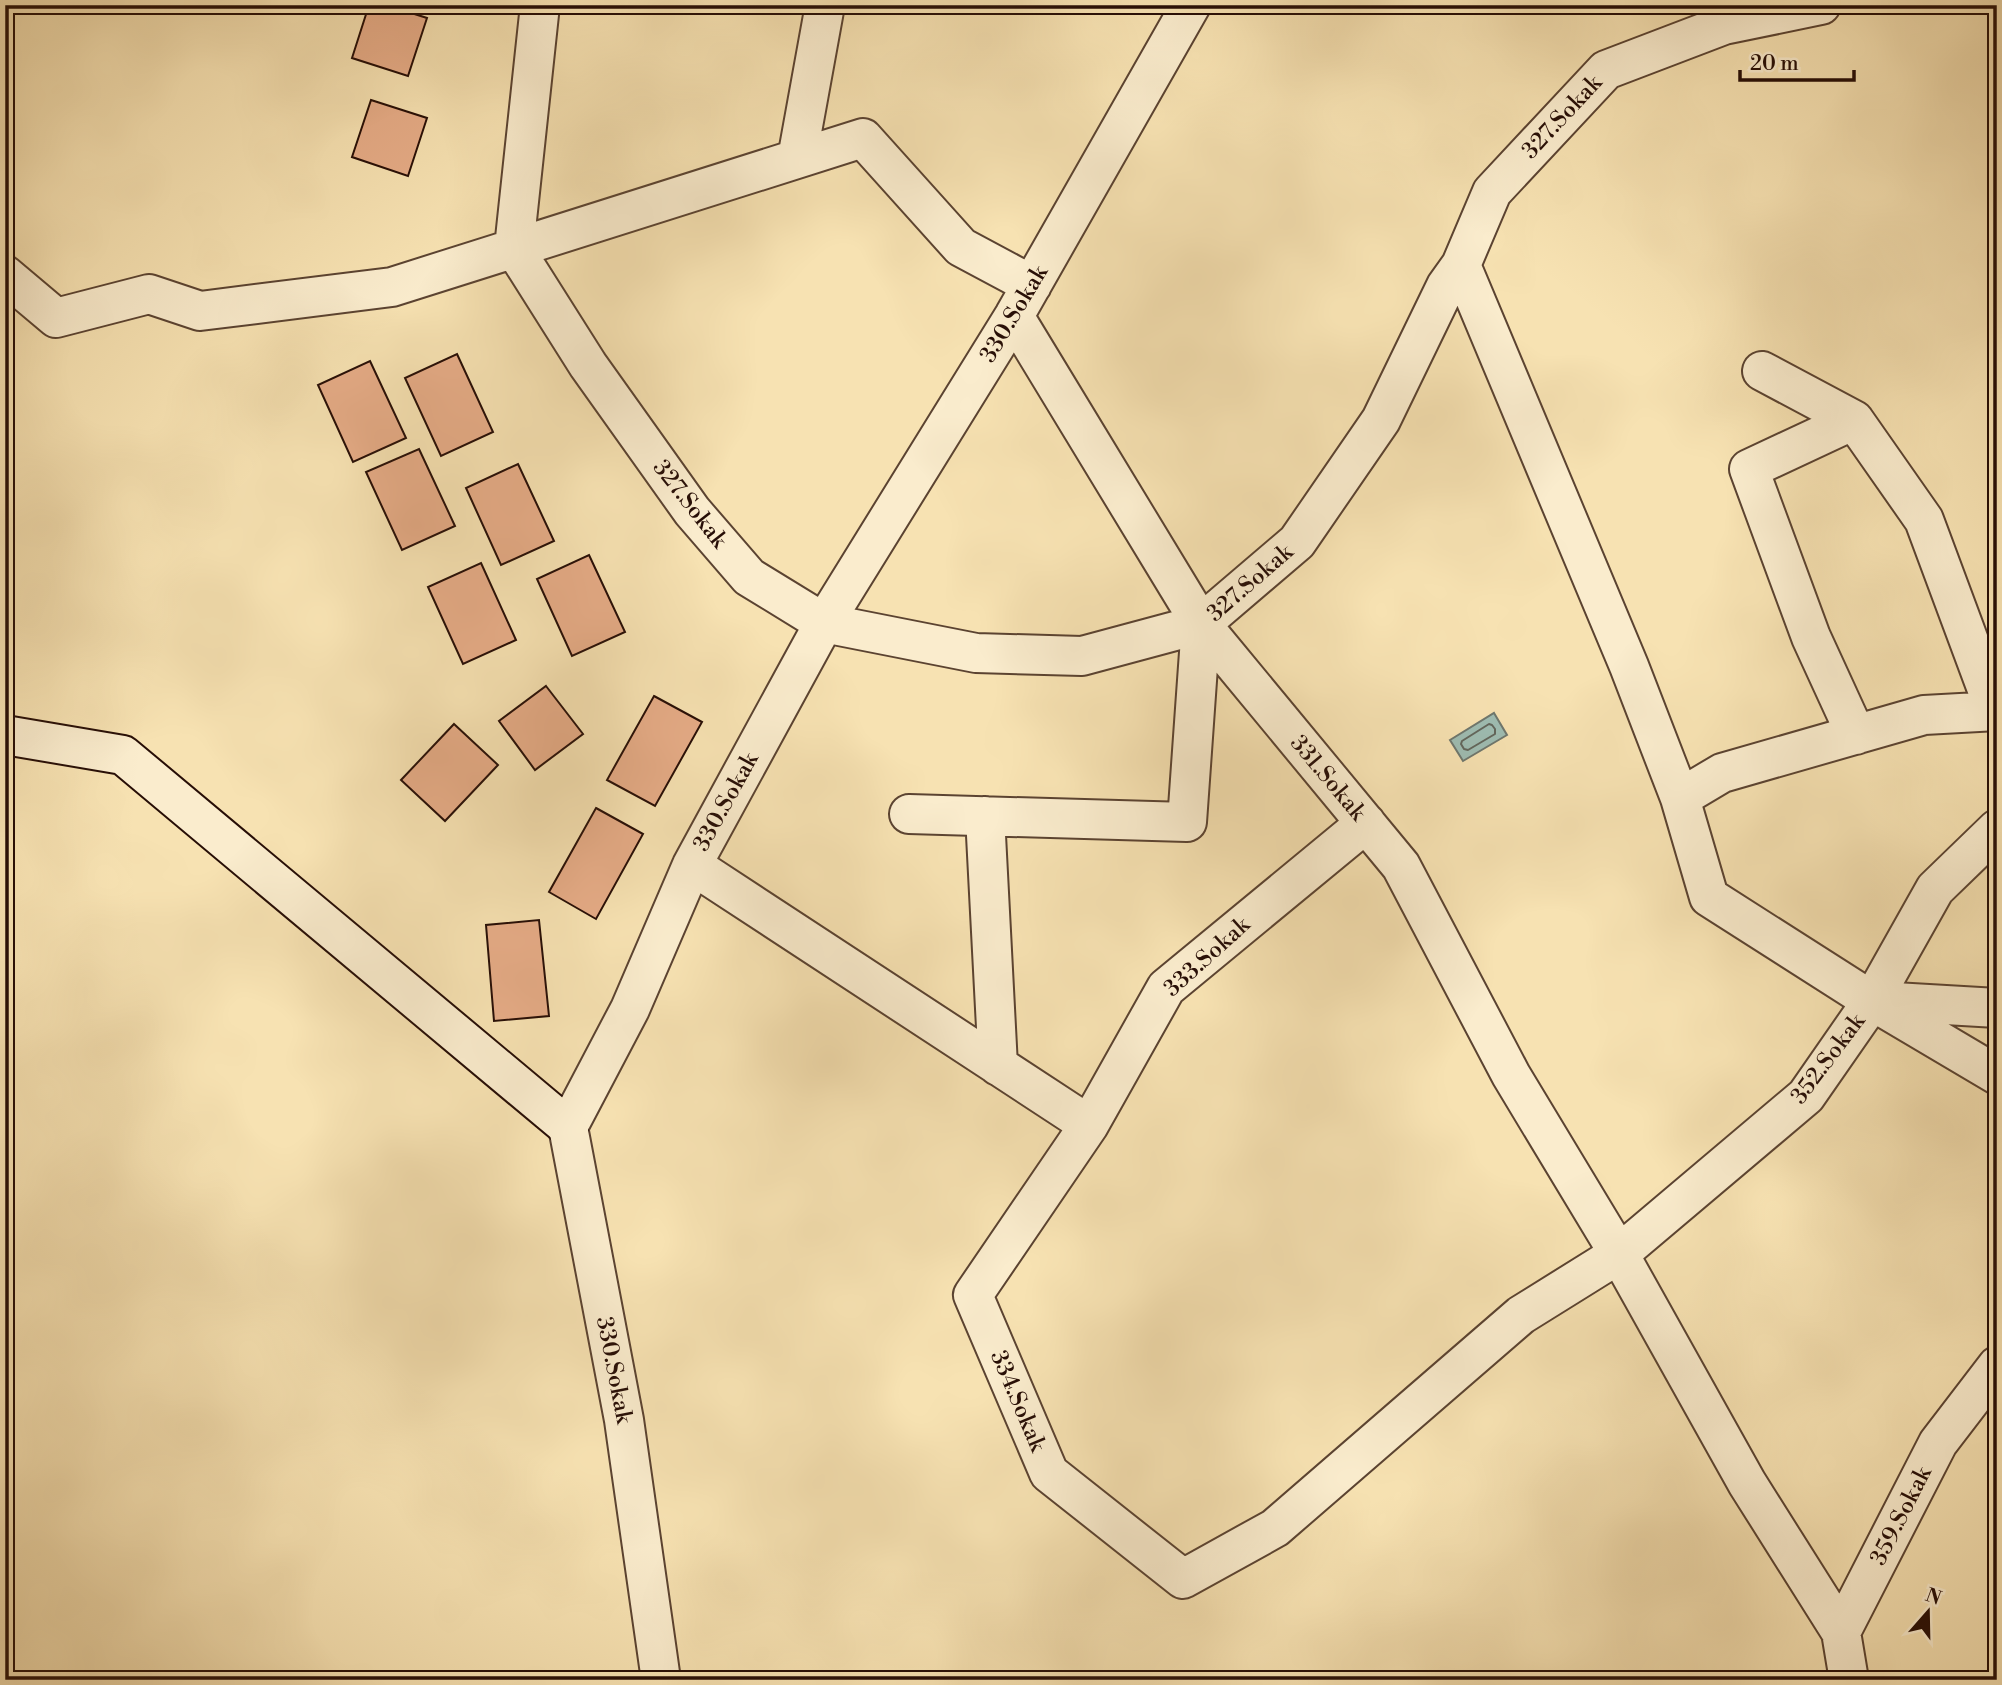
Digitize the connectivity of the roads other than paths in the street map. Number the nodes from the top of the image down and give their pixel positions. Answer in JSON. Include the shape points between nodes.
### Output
{"nodes":[{"id":1,"x":540,"y":5,"type":"edge"},
{"id":2,"x":825,"y":5,"type":"edge"},
{"id":3,"x":1191,"y":5,"type":"edge"},
{"id":4,"x":1821,"y":5,"type":"edge"},
{"id":5,"x":797,"y":159,"type":"junction"},
{"id":6,"x":514,"y":248,"type":"junction"},
{"id":7,"x":1461,"y":265,"type":"junction"},
{"id":8,"x":5,"y":275,"type":"edge"},
{"id":9,"x":1023,"y":301,"type":"junction"},
{"id":10,"x":1762,"y":371,"type":"dead end"},
{"id":11,"x":1854,"y":420,"type":"junction"},
{"id":12,"x":824,"y":623,"type":"junction"},
{"id":13,"x":1202,"y":624,"type":"junction"},
{"id":14,"x":1996,"y":711,"type":"edge"},
{"id":15,"x":5,"y":735,"type":"edge"},
{"id":16,"x":1856,"y":735,"type":"junction"},
{"id":17,"x":1680,"y":798,"type":"junction"},
{"id":18,"x":909,"y":814,"type":"dead end"},
{"id":19,"x":985,"y":816,"type":"junction"},
{"id":20,"x":1366,"y":823,"type":"junction"},
{"id":21,"x":1997,"y":829,"type":"edge"},
{"id":22,"x":692,"y":866,"type":"junction"},
{"id":23,"x":1872,"y":1000,"type":"junction"},
{"id":24,"x":1997,"y":1008,"type":"edge"},
{"id":25,"x":998,"y":1066,"type":"junction"},
{"id":26,"x":1997,"y":1075,"type":"edge"},
{"id":27,"x":1090,"y":1125,"type":"junction"},
{"id":28,"x":568,"y":1128,"type":"junction"},
{"id":29,"x":1619,"y":1254,"type":"junction"},
{"id":30,"x":1997,"y":1366,"type":"edge"},
{"id":31,"x":1841,"y":1632,"type":"junction"},
{"id":32,"x":661,"y":1680,"type":"edge"},
{"id":33,"x":1849,"y":1680,"type":"edge"}],
"edges":[{"from":1,"to":6,"type":"street"},
{"from":2,"to":5,"type":"street"},
{"from":3,"to":9,"type":"street","name":"330.Sokak"},
{"from":4,"to":7,"type":"street","name":"327.Sokak","via":[[1724,24],[1606,70],[1493,192]]},
{"from":5,"to":6,"type":"street"},
{"from":5,"to":9,"type":"street","via":[[863,138],[961,247]]},
{"from":6,"to":8,"type":"street","via":[[391,287],[200,311],[149,294],[56,318]]},
{"from":6,"to":12,"type":"street","name":"327.Sokak","via":[[588,365],[692,510],[749,577]]},
{"from":7,"to":13,"type":"street","name":"327.Sokak","via":[[1446,286],[1381,420],[1297,542]]},
{"from":7,"to":17,"type":"street"},
{"from":9,"to":12,"type":"street","name":"330.Sokak"},
{"from":9,"to":13,"type":"street","name":"331.Sokak"},
{"from":10,"to":11,"type":"street"},
{"from":11,"to":14,"type":"street","via":[[1924,520]]},
{"from":11,"to":16,"type":"street","via":[[1749,469],[1811,637]]},
{"from":12,"to":13,"type":"street","name":"327.Sokak","via":[[976,653],[1082,656]]},
{"from":12,"to":22,"type":"street","name":"330.Sokak"},
{"from":13,"to":19,"type":"street","via":[[1187,822]]},
{"from":13,"to":20,"type":"street","name":"331.Sokak"},
{"from":14,"to":16,"type":"street","via":[[1924,715]]},
{"from":15,"to":28,"type":"street","via":[[123,755]]},
{"from":16,"to":17,"type":"street","via":[[1722,773]]},
{"from":17,"to":23,"type":"street","via":[[1709,897]]},
{"from":18,"to":19,"type":"street"},
{"from":19,"to":25,"type":"street"},
{"from":20,"to":27,"type":"street","name":"333.Sokak","via":[[1166,988]]},
{"from":20,"to":29,"type":"street","name":"331.Sokak","via":[[1401,866],[1511,1075]]},
{"from":21,"to":23,"type":"street","name":"352.Sokak","via":[[1935,889]]},
{"from":22,"to":25,"type":"street"},
{"from":22,"to":28,"type":"street","name":"330.Sokak","via":[[630,1009]]},
{"from":23,"to":24,"type":"street"},
{"from":23,"to":26,"type":"street"},
{"from":23,"to":29,"type":"street","name":"352.Sokak","via":[[1806,1096]]},
{"from":25,"to":27,"type":"street"},
{"from":27,"to":29,"type":"street","name":"334.Sokak","via":[[973,1295],[1049,1473],[1183,1579],[1275,1528],[1521,1315]]},
{"from":28,"to":32,"type":"street","name":"330.Sokak","via":[[624,1420]]},
{"from":29,"to":31,"type":"street","name":"331.Sokak","via":[[1747,1483]]},
{"from":30,"to":31,"type":"street","name":"359.Sokak","via":[[1938,1443]]},
{"from":31,"to":33,"type":"street"}]}
